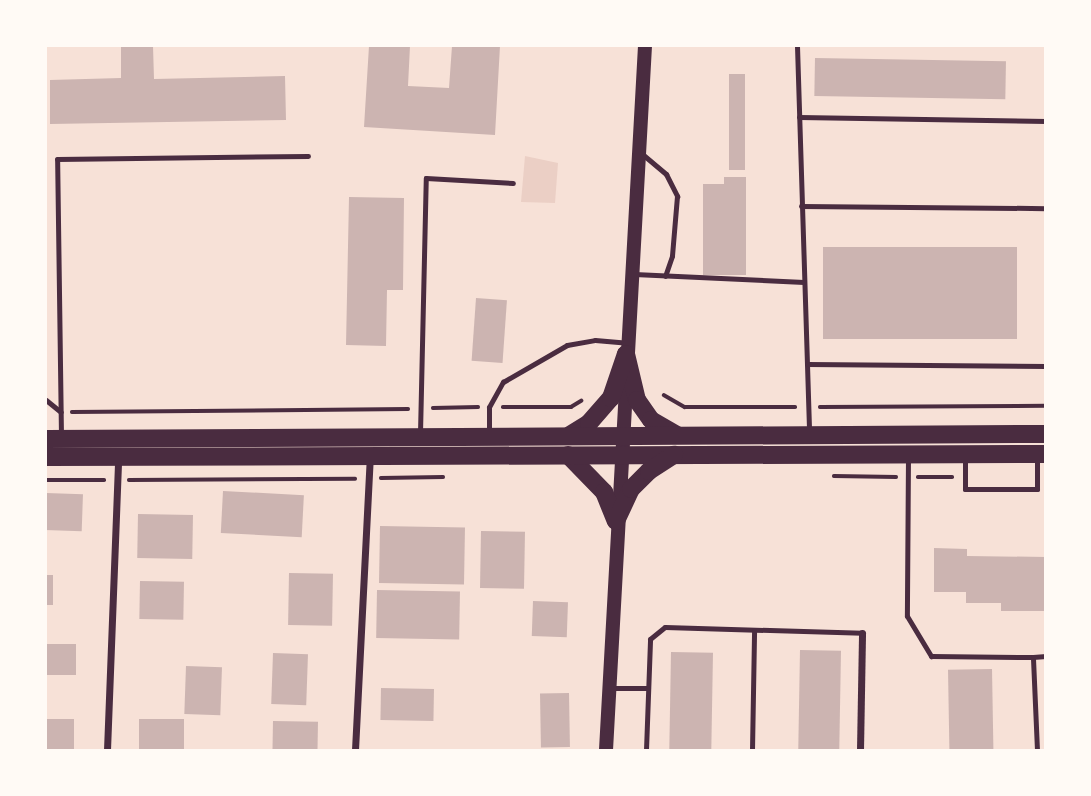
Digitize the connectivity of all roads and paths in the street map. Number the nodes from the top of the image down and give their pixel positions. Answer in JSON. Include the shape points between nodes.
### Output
{"nodes":[{"id":1,"x":645,"y":46,"type":"edge"},
{"id":2,"x":797,"y":46,"type":"edge"},
{"id":3,"x":799,"y":117,"type":"junction"},
{"id":4,"x":1045,"y":121,"type":"edge"},
{"id":5,"x":639,"y":151,"type":"junction"},
{"id":6,"x":308,"y":156,"type":"dead end"},
{"id":7,"x":513,"y":183,"type":"dead end"},
{"id":8,"x":801,"y":206,"type":"junction"},
{"id":9,"x":1045,"y":208,"type":"edge"},
{"id":10,"x":631,"y":274,"type":"junction"},
{"id":11,"x":665,"y":275,"type":"junction"},
{"id":12,"x":804,"y":282,"type":"junction"},
{"id":13,"x":626,"y":349,"type":"junction"},
{"id":14,"x":807,"y":364,"type":"junction"},
{"id":15,"x":1045,"y":366,"type":"edge"},
{"id":16,"x":587,"y":395,"type":"dead end"},
{"id":17,"x":664,"y":395,"type":"dead end"},
{"id":18,"x":46,"y":400,"type":"edge"},
{"id":19,"x":1045,"y":406,"type":"edge"},
{"id":20,"x":489,"y":407,"type":"junction"},
{"id":21,"x":808,"y":407,"type":"junction"},
{"id":22,"x":420,"y":409,"type":"junction"},
{"id":23,"x":61,"y":412,"type":"junction"},
{"id":24,"x":809,"y":434,"type":"junction"},
{"id":25,"x":1045,"y":434,"type":"edge"},
{"id":26,"x":621,"y":435,"type":"junction"},
{"id":27,"x":677,"y":435,"type":"junction"},
{"id":28,"x":420,"y":436,"type":"junction"},
{"id":29,"x":489,"y":437,"type":"junction"},
{"id":30,"x":53,"y":439,"type":"edge"},
{"id":31,"x":567,"y":446,"type":"junction"},
{"id":32,"x":908,"y":454,"type":"junction"},
{"id":33,"x":965,"y":454,"type":"junction"},
{"id":34,"x":1041,"y":454,"type":"edge"},
{"id":35,"x":620,"y":455,"type":"junction"},
{"id":36,"x":675,"y":455,"type":"junction"},
{"id":37,"x":370,"y":456,"type":"junction"},
{"id":38,"x":46,"y":457,"type":"edge"},
{"id":39,"x":118,"y":457,"type":"junction"},
{"id":40,"x":829,"y":476,"type":"dead end"},
{"id":41,"x":450,"y":477,"type":"dead end"},
{"id":42,"x":908,"y":477,"type":"junction"},
{"id":43,"x":965,"y":477,"type":"junction"},
{"id":44,"x":369,"y":479,"type":"junction"},
{"id":45,"x":46,"y":480,"type":"edge"},
{"id":46,"x":117,"y":480,"type":"junction"},
{"id":47,"x":616,"y":521,"type":"junction"},
{"id":48,"x":754,"y":632,"type":"junction"},
{"id":49,"x":862,"y":633,"type":"joint"},
{"id":50,"x":1045,"y":656,"type":"edge"},
{"id":51,"x":1032,"y":657,"type":"junction"},
{"id":52,"x":608,"y":688,"type":"junction"},
{"id":53,"x":648,"y":688,"type":"junction"},
{"id":54,"x":107,"y":751,"type":"edge"},
{"id":55,"x":355,"y":751,"type":"edge"},
{"id":56,"x":606,"y":751,"type":"edge"},
{"id":57,"x":646,"y":751,"type":"edge"},
{"id":58,"x":752,"y":751,"type":"edge"},
{"id":59,"x":860,"y":751,"type":"edge"},
{"id":60,"x":1037,"y":751,"type":"edge"}],
"edges":[{"from":1,"to":5,"type":"main road"},
{"from":2,"to":3,"type":"lane"},
{"from":3,"to":4,"type":"lane"},
{"from":3,"to":8,"type":"lane"},
{"from":5,"to":10,"type":"main road"},
{"from":5,"to":11,"type":"lane","via":[[666,174],[677,196],[672,256]]},
{"from":6,"to":23,"type":"lane","via":[[57,159]]},
{"from":7,"to":22,"type":"lane","via":[[426,178]]},
{"from":8,"to":9,"type":"lane"},
{"from":8,"to":12,"type":"lane"},
{"from":10,"to":11,"type":"lane"},
{"from":10,"to":13,"type":"main road"},
{"from":11,"to":12,"type":"lane"},
{"from":12,"to":14,"type":"lane"},
{"from":13,"to":20,"type":"lane","via":[[595,340],[568,345],[503,382]]},
{"from":13,"to":26,"type":"main road"},
{"from":13,"to":27,"type":"main road","via":[[637,400],[651,420]]},
{"from":13,"to":31,"type":"main road","via":[[611,398]]},
{"from":14,"to":15,"type":"lane"},
{"from":14,"to":21,"type":"lane"},
{"from":16,"to":20,"type":"path","via":[[571,407]]},
{"from":17,"to":21,"type":"path","via":[[685,407]]},
{"from":18,"to":23,"type":"lane"},
{"from":19,"to":21,"type":"path"},
{"from":20,"to":22,"type":"path"},
{"from":20,"to":29,"type":"lane"},
{"from":21,"to":24,"type":"lane"},
{"from":22,"to":23,"type":"path"},
{"from":22,"to":28,"type":"lane"},
{"from":23,"to":30,"type":"lane"},
{"from":24,"to":25,"type":"main road"},
{"from":24,"to":27,"type":"main road"},
{"from":26,"to":27,"type":"main road"},
{"from":26,"to":31,"type":"main road"},
{"from":26,"to":35,"type":"main road"},
{"from":28,"to":29,"type":"main road"},
{"from":28,"to":30,"type":"main road"},
{"from":29,"to":31,"type":"main road"},
{"from":31,"to":35,"type":"main road"},
{"from":31,"to":37,"type":"main road"},
{"from":31,"to":47,"type":"main road","via":[[604,492]]},
{"from":32,"to":33,"type":"main road"},
{"from":32,"to":36,"type":"main road"},
{"from":32,"to":42,"type":"lane"},
{"from":33,"to":34,"type":"main road"},
{"from":33,"to":43,"type":"lane"},
{"from":34,"to":43,"type":"lane","via":[[1037,489],[965,489]]},
{"from":35,"to":36,"type":"main road"},
{"from":35,"to":47,"type":"main road"},
{"from":36,"to":47,"type":"main road","via":[[642,477]]},
{"from":37,"to":39,"type":"main road"},
{"from":37,"to":44,"type":"street"},
{"from":38,"to":39,"type":"main road"},
{"from":39,"to":46,"type":"street"},
{"from":40,"to":42,"type":"path"},
{"from":41,"to":44,"type":"path"},
{"from":42,"to":43,"type":"path"},
{"from":42,"to":51,"type":"lane","via":[[907,616],[931,656]]},
{"from":44,"to":46,"type":"path"},
{"from":44,"to":55,"type":"street"},
{"from":45,"to":46,"type":"path"},
{"from":46,"to":54,"type":"street"},
{"from":47,"to":52,"type":"main road"},
{"from":48,"to":49,"type":"lane"},
{"from":48,"to":53,"type":"lane","via":[[665,626],[650,639]]},
{"from":48,"to":58,"type":"lane"},
{"from":49,"to":59,"type":"street"},
{"from":50,"to":51,"type":"lane"},
{"from":51,"to":60,"type":"lane"},
{"from":52,"to":53,"type":"lane"},
{"from":52,"to":56,"type":"main road"},
{"from":53,"to":57,"type":"lane"}]}
